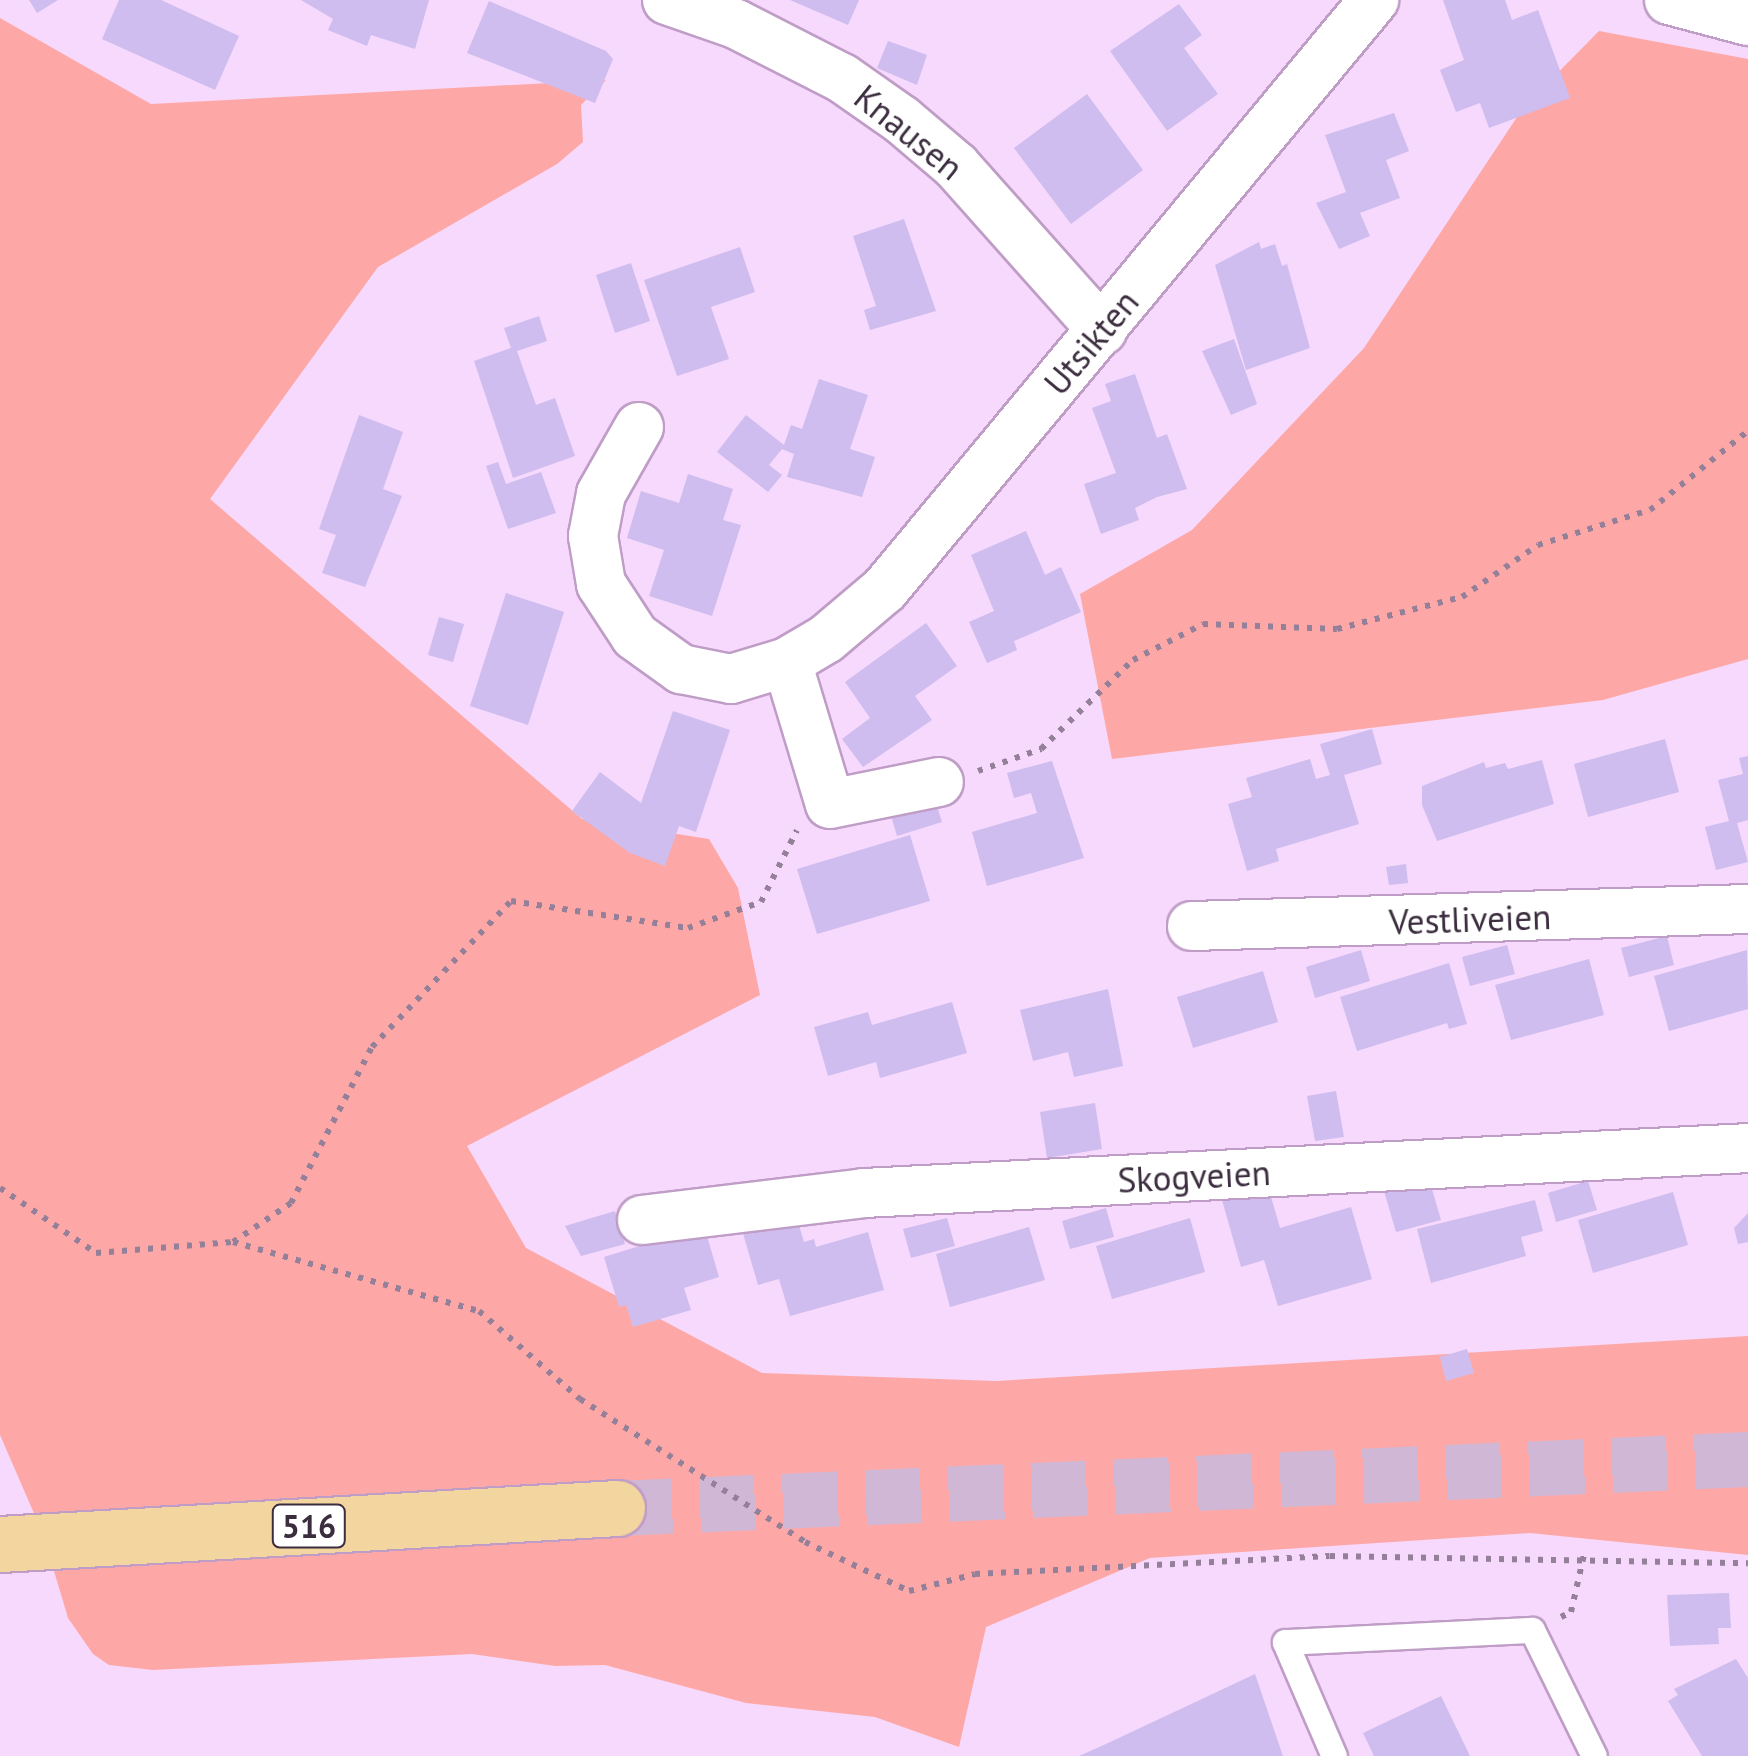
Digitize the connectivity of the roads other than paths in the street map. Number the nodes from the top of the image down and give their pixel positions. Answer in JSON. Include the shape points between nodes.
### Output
{"nodes":[{"id":1,"x":667,"y":0,"type":"edge"},
{"id":2,"x":1374,"y":0,"type":"edge"},
{"id":3,"x":1669,"y":0,"type":"edge"},
{"id":4,"x":1748,"y":21,"type":"edge"},
{"id":5,"x":1102,"y":330,"type":"junction"},
{"id":6,"x":639,"y":427,"type":"dead end"},
{"id":7,"x":787,"y":662,"type":"junction"},
{"id":8,"x":938,"y":782,"type":"road end"},
{"id":9,"x":1748,"y":908,"type":"edge"},
{"id":10,"x":1192,"y":926,"type":"dead end"},
{"id":11,"x":1748,"y":1148,"type":"edge"},
{"id":12,"x":642,"y":1220,"type":"dead end"},
{"id":13,"x":617,"y":1508,"type":"tunnel mouth"},
{"id":14,"x":0,"y":1544,"type":"edge"},
{"id":15,"x":1334,"y":1756,"type":"edge"},
{"id":16,"x":1594,"y":1756,"type":"edge"}],
"edges":[{"from":1,"to":5,"type":"street","name":"Knausen","via":[[736,24],[842,78],[902,120],[956,166]]},
{"from":2,"to":5,"type":"street","name":"Utsikten"},
{"from":3,"to":4,"type":"street"},
{"from":5,"to":7,"type":"street","name":"Utsikten","via":[[885,590]]},
{"from":6,"to":7,"type":"street","name":"Utsikten","via":[[601,494],[592,536],[601,584],[635,636],[681,669],[731,678]]},
{"from":7,"to":8,"type":"street","via":[[830,804]]},
{"from":9,"to":10,"type":"street","name":"Vestliveien"},
{"from":11,"to":12,"type":"street","name":"Skogveien","via":[[864,1194]]},
{"from":13,"to":14,"type":"main road","number":"516"},
{"from":15,"to":16,"type":"lane","via":[[1285,1642],[1532,1630]]}]}
